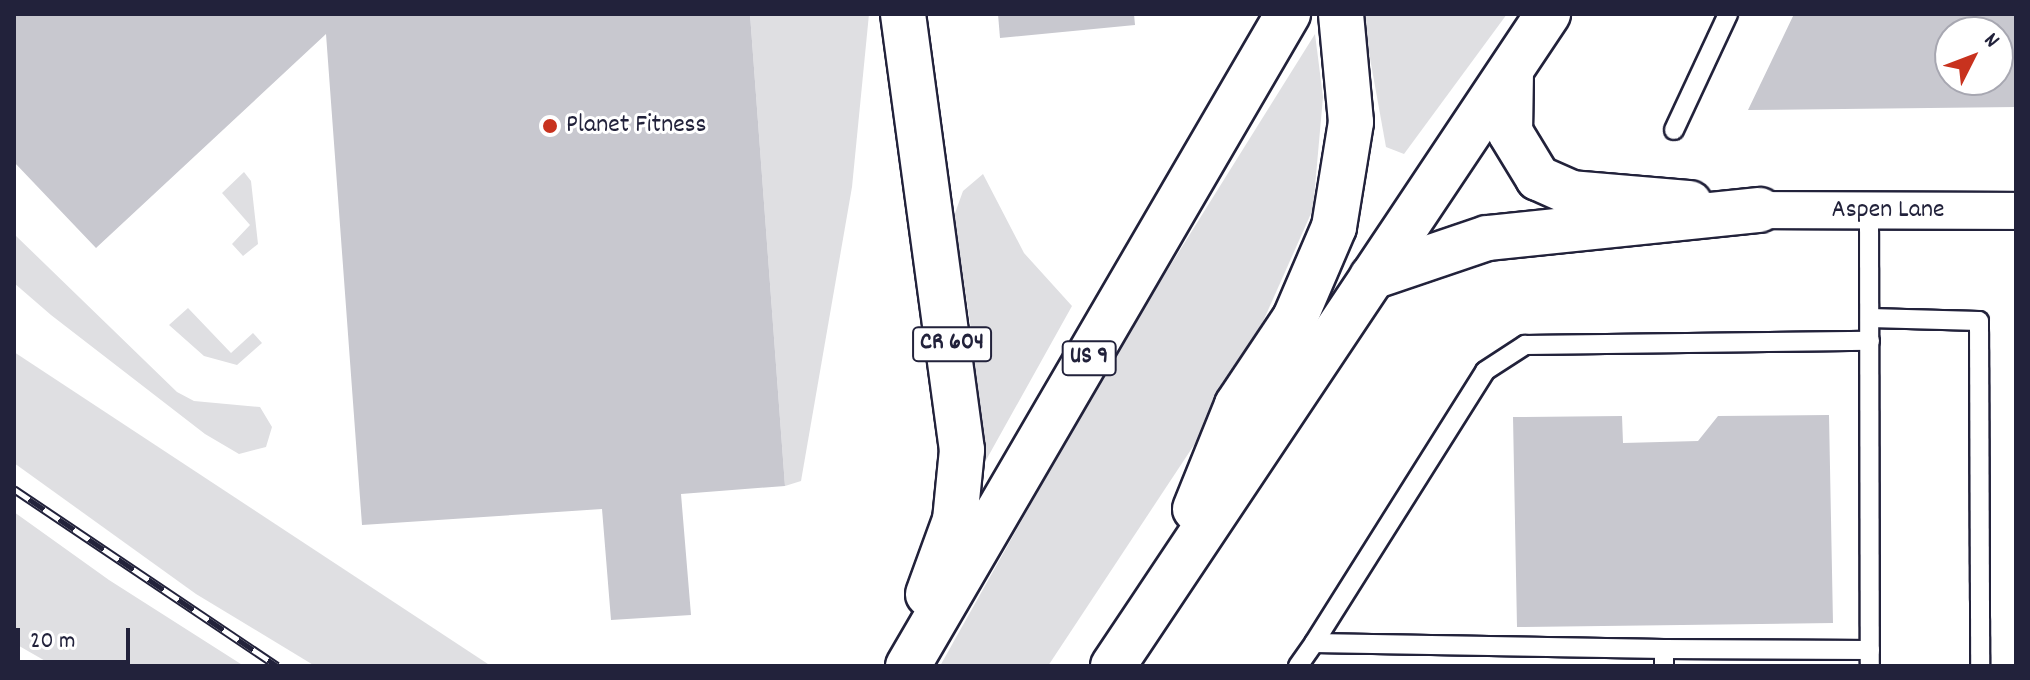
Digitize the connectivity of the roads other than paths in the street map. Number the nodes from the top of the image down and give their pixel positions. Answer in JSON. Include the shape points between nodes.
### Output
{"nodes":[{"id":1,"x":903,"y":14,"type":"edge"},
{"id":2,"x":1341,"y":14,"type":"edge"},
{"id":3,"x":1548,"y":14,"type":"edge"},
{"id":4,"x":1728,"y":14,"type":"edge"},
{"id":5,"x":1278,"y":31,"type":"edge"},
{"id":6,"x":1511,"y":71,"type":"junction"},
{"id":7,"x":1674,"y":130,"type":"dead end"},
{"id":8,"x":1760,"y":210,"type":"junction"},
{"id":9,"x":1869,"y":211,"type":"junction"},
{"id":10,"x":2016,"y":211,"type":"edge"},
{"id":11,"x":1372,"y":277,"type":"junction"},
{"id":12,"x":1870,"y":318,"type":"junction"},
{"id":13,"x":1870,"y":341,"type":"junction"},
{"id":14,"x":1157,"y":600,"type":"junction"},
{"id":15,"x":1314,"y":643,"type":"junction"},
{"id":16,"x":1664,"y":658,"type":"edge"},
{"id":17,"x":1870,"y":658,"type":"edge"},
{"id":18,"x":900,"y":666,"type":"edge"},
{"id":19,"x":908,"y":666,"type":"edge"},
{"id":20,"x":1113,"y":666,"type":"edge"},
{"id":21,"x":1298,"y":666,"type":"edge"},
{"id":22,"x":1980,"y":666,"type":"edge"}],
"edges":[{"from":1,"to":18,"type":"highway","number":"CR 604","via":[[962,450],[955,520]]},
{"from":2,"to":14,"type":"highway","via":[[1351,122],[1334,227],[1295,318],[1237,405]]},
{"from":3,"to":6,"type":"highway"},
{"from":4,"to":7,"type":"lane"},
{"from":5,"to":19,"type":"highway","number":"US 9"},
{"from":6,"to":8,"type":"highway","via":[[1506,110],[1515,150],[1555,189]]},
{"from":6,"to":11,"type":"highway"},
{"from":8,"to":9,"type":"street","name":"Aspen Lane"},
{"from":8,"to":11,"type":"highway","via":[[1487,238]]},
{"from":9,"to":10,"type":"street","name":"Aspen Lane"},
{"from":9,"to":12,"type":"lane"},
{"from":11,"to":14,"type":"highway"},
{"from":12,"to":13,"type":"lane"},
{"from":12,"to":22,"type":"lane","via":[[1979,321]]},
{"from":13,"to":15,"type":"lane","via":[[1525,345],[1485,371]]},
{"from":13,"to":17,"type":"lane"},
{"from":14,"to":20,"type":"highway"},
{"from":15,"to":16,"type":"lane"},
{"from":15,"to":21,"type":"lane"},
{"from":16,"to":17,"type":"lane"}]}
